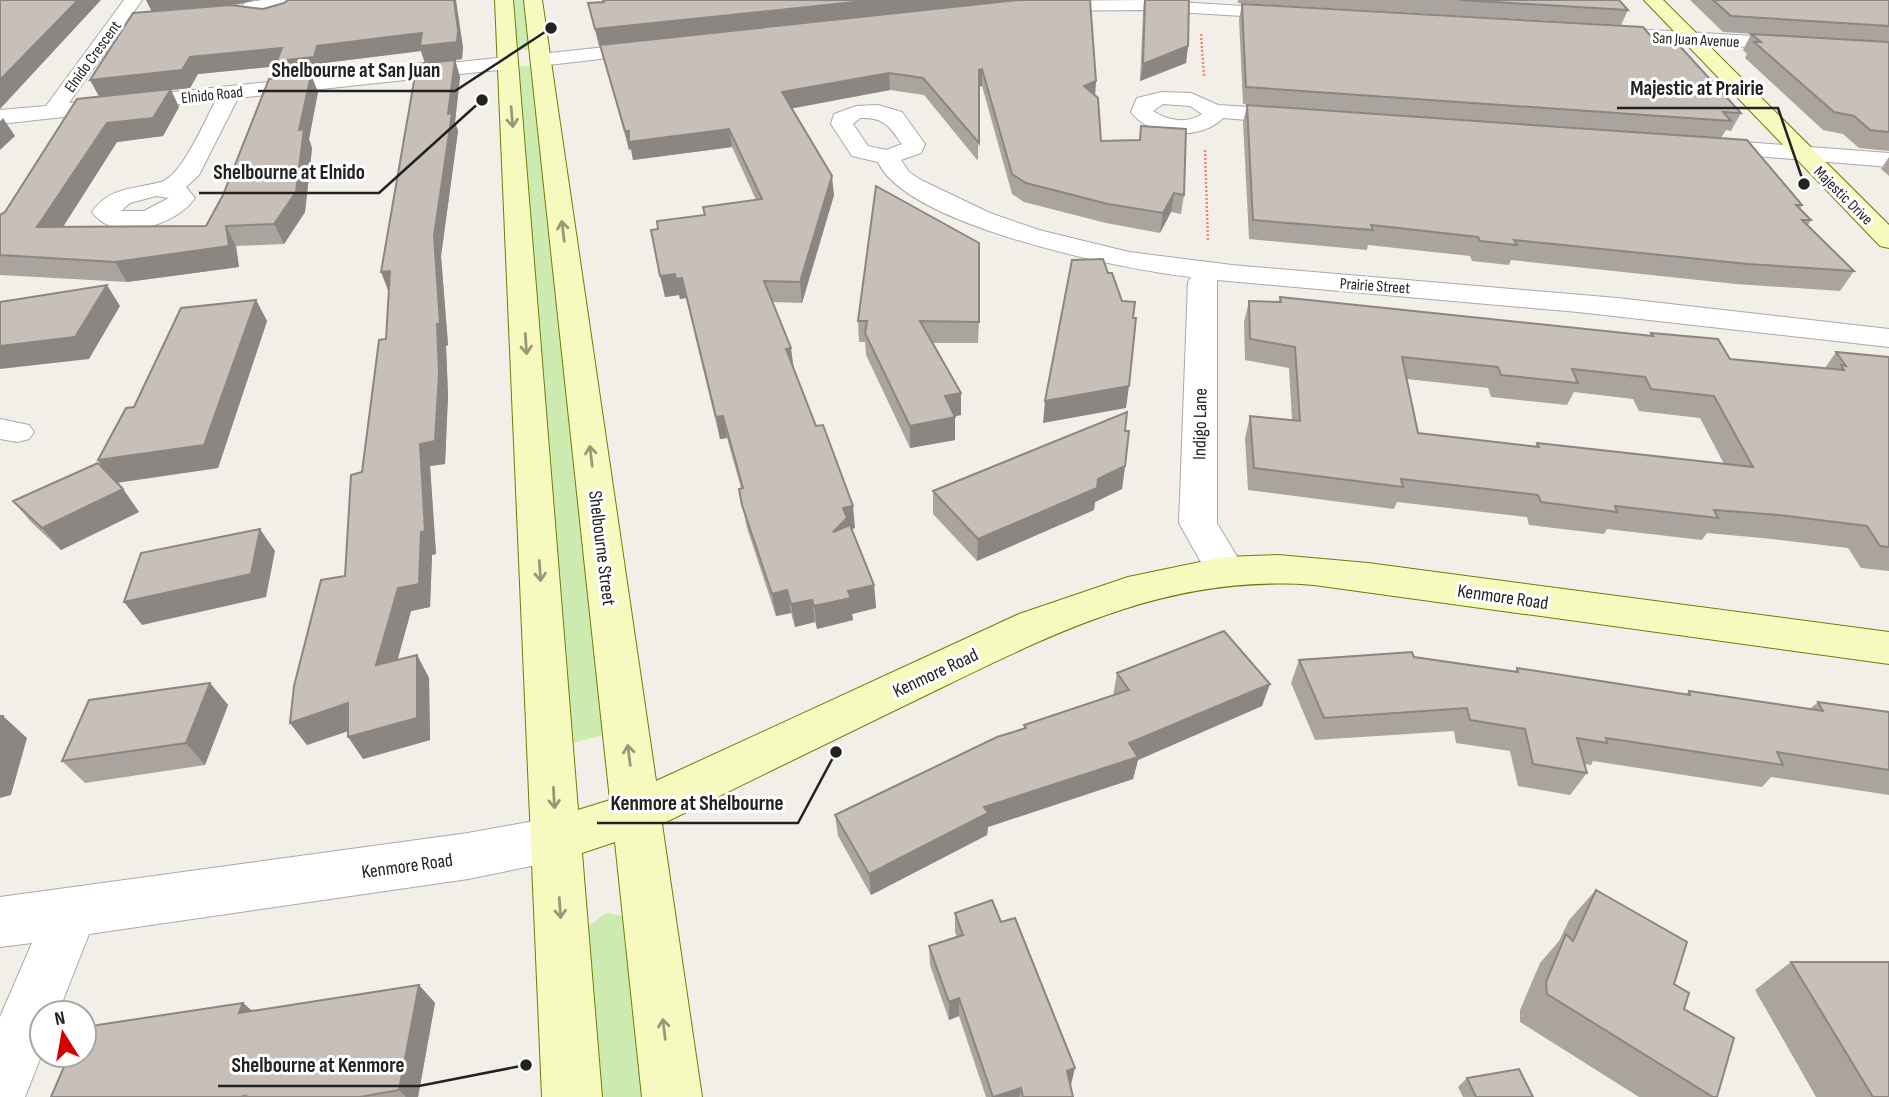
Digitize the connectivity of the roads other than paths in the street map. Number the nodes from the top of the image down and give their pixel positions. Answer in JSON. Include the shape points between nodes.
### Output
{"nodes":[{"id":1,"x":133,"y":0,"type":"edge"},
{"id":2,"x":504,"y":0,"type":"edge"},
{"id":3,"x":533,"y":0,"type":"edge"},
{"id":4,"x":1653,"y":0,"type":"edge"},
{"id":5,"x":1022,"y":8,"type":"edge"},
{"id":6,"x":1307,"y":15,"type":"edge"},
{"id":7,"x":141,"y":21,"type":"edge"},
{"id":8,"x":116,"y":23,"type":"junction"},
{"id":9,"x":1581,"y":32,"type":"edge"},
{"id":10,"x":1691,"y":39,"type":"junction"},
{"id":11,"x":670,"y":46,"type":"edge"},
{"id":12,"x":1889,"y":50,"type":"edge"},
{"id":13,"x":524,"y":61,"type":"junction"},
{"id":14,"x":231,"y":92,"type":"junction"},
{"id":15,"x":52,"y":112,"type":"junction"},
{"id":16,"x":0,"y":117,"type":"edge"},
{"id":17,"x":1206,"y":117,"type":"road end"},
{"id":18,"x":1322,"y":119,"type":"edge"},
{"id":19,"x":1677,"y":144,"type":"edge"},
{"id":20,"x":1804,"y":154,"type":"junction"},
{"id":21,"x":888,"y":157,"type":"dead end"},
{"id":22,"x":1889,"y":160,"type":"edge"},
{"id":23,"x":167,"y":189,"type":"dead end"},
{"id":24,"x":1889,"y":240,"type":"edge"},
{"id":25,"x":1208,"y":272,"type":"junction"},
{"id":26,"x":1889,"y":338,"type":"edge"},
{"id":27,"x":1225,"y":570,"type":"junction"},
{"id":28,"x":1889,"y":648,"type":"edge"},
{"id":29,"x":636,"y":813,"type":"junction"},
{"id":30,"x":556,"y":839,"type":"junction"},
{"id":31,"x":72,"y":911,"type":"junction"},
{"id":32,"x":0,"y":922,"type":"edge"},
{"id":33,"x":0,"y":1086,"type":"edge"},
{"id":34,"x":572,"y":1097,"type":"edge"},
{"id":35,"x":672,"y":1097,"type":"edge"}],
"edges":[{"from":1,"to":8,"type":"street","name":"Elnido Crescent"},
{"from":2,"to":13,"type":"main road","name":"Shelbourne Street"},
{"from":3,"to":13,"type":"main road","name":"Shelbourne Street"},
{"from":4,"to":10,"type":"main road","name":"Majestic Drive"},
{"from":5,"to":6,"type":"street","via":[[1142,5]]},
{"from":7,"to":8,"type":"street"},
{"from":8,"to":15,"type":"street","name":"Elnido Crescent"},
{"from":9,"to":10,"type":"street","name":"San Juan Avenue"},
{"from":10,"to":12,"type":"street","name":"San Juan Avenue"},
{"from":10,"to":20,"type":"main road","name":"Majestic Drive"},
{"from":11,"to":13,"type":"street"},
{"from":13,"to":14,"type":"street","name":"Elnido Road"},
{"from":29,"to":13,"type":"main road","name":"Shelbourne Street","one_way":true},
{"from":13,"to":30,"type":"main road","name":"Shelbourne Street","one_way":true},
{"from":14,"to":15,"type":"street","name":"Elnido Road"},
{"from":14,"to":23,"type":"street","via":[[187,175]]},
{"from":15,"to":16,"type":"street","name":"Elnido Road"},
{"from":17,"to":18,"type":"street"},
{"from":19,"to":20,"type":"street"},
{"from":20,"to":22,"type":"street"},
{"from":20,"to":24,"type":"main road","name":"Majestic Drive"},
{"from":21,"to":25,"type":"street","name":"Prairie Street","via":[[900,178],[1014,233],[1081,251]]},
{"from":25,"to":26,"type":"street","name":"Prairie Street","via":[[1581,303]]},
{"from":25,"to":27,"type":"street","name":"Indigo Lane","via":[[1202,282],[1198,523]]},
{"from":27,"to":28,"type":"main road","name":"Kenmore Road","via":[[1298,570],[1368,577]]},
{"from":27,"to":29,"type":"main road","name":"Kenmore Road","via":[[1157,582],[1034,625]]},
{"from":29,"to":30,"type":"main road","name":"Kenmore Road"},
{"from":35,"to":29,"type":"main road","name":"Shelbourne Street","one_way":true},
{"from":30,"to":31,"type":"street","name":"Kenmore Road","via":[[468,856]]},
{"from":30,"to":34,"type":"main road","name":"Shelbourne Street","one_way":true},
{"from":31,"to":32,"type":"street","name":"Kenmore Road"},
{"from":31,"to":33,"type":"street"}]}
